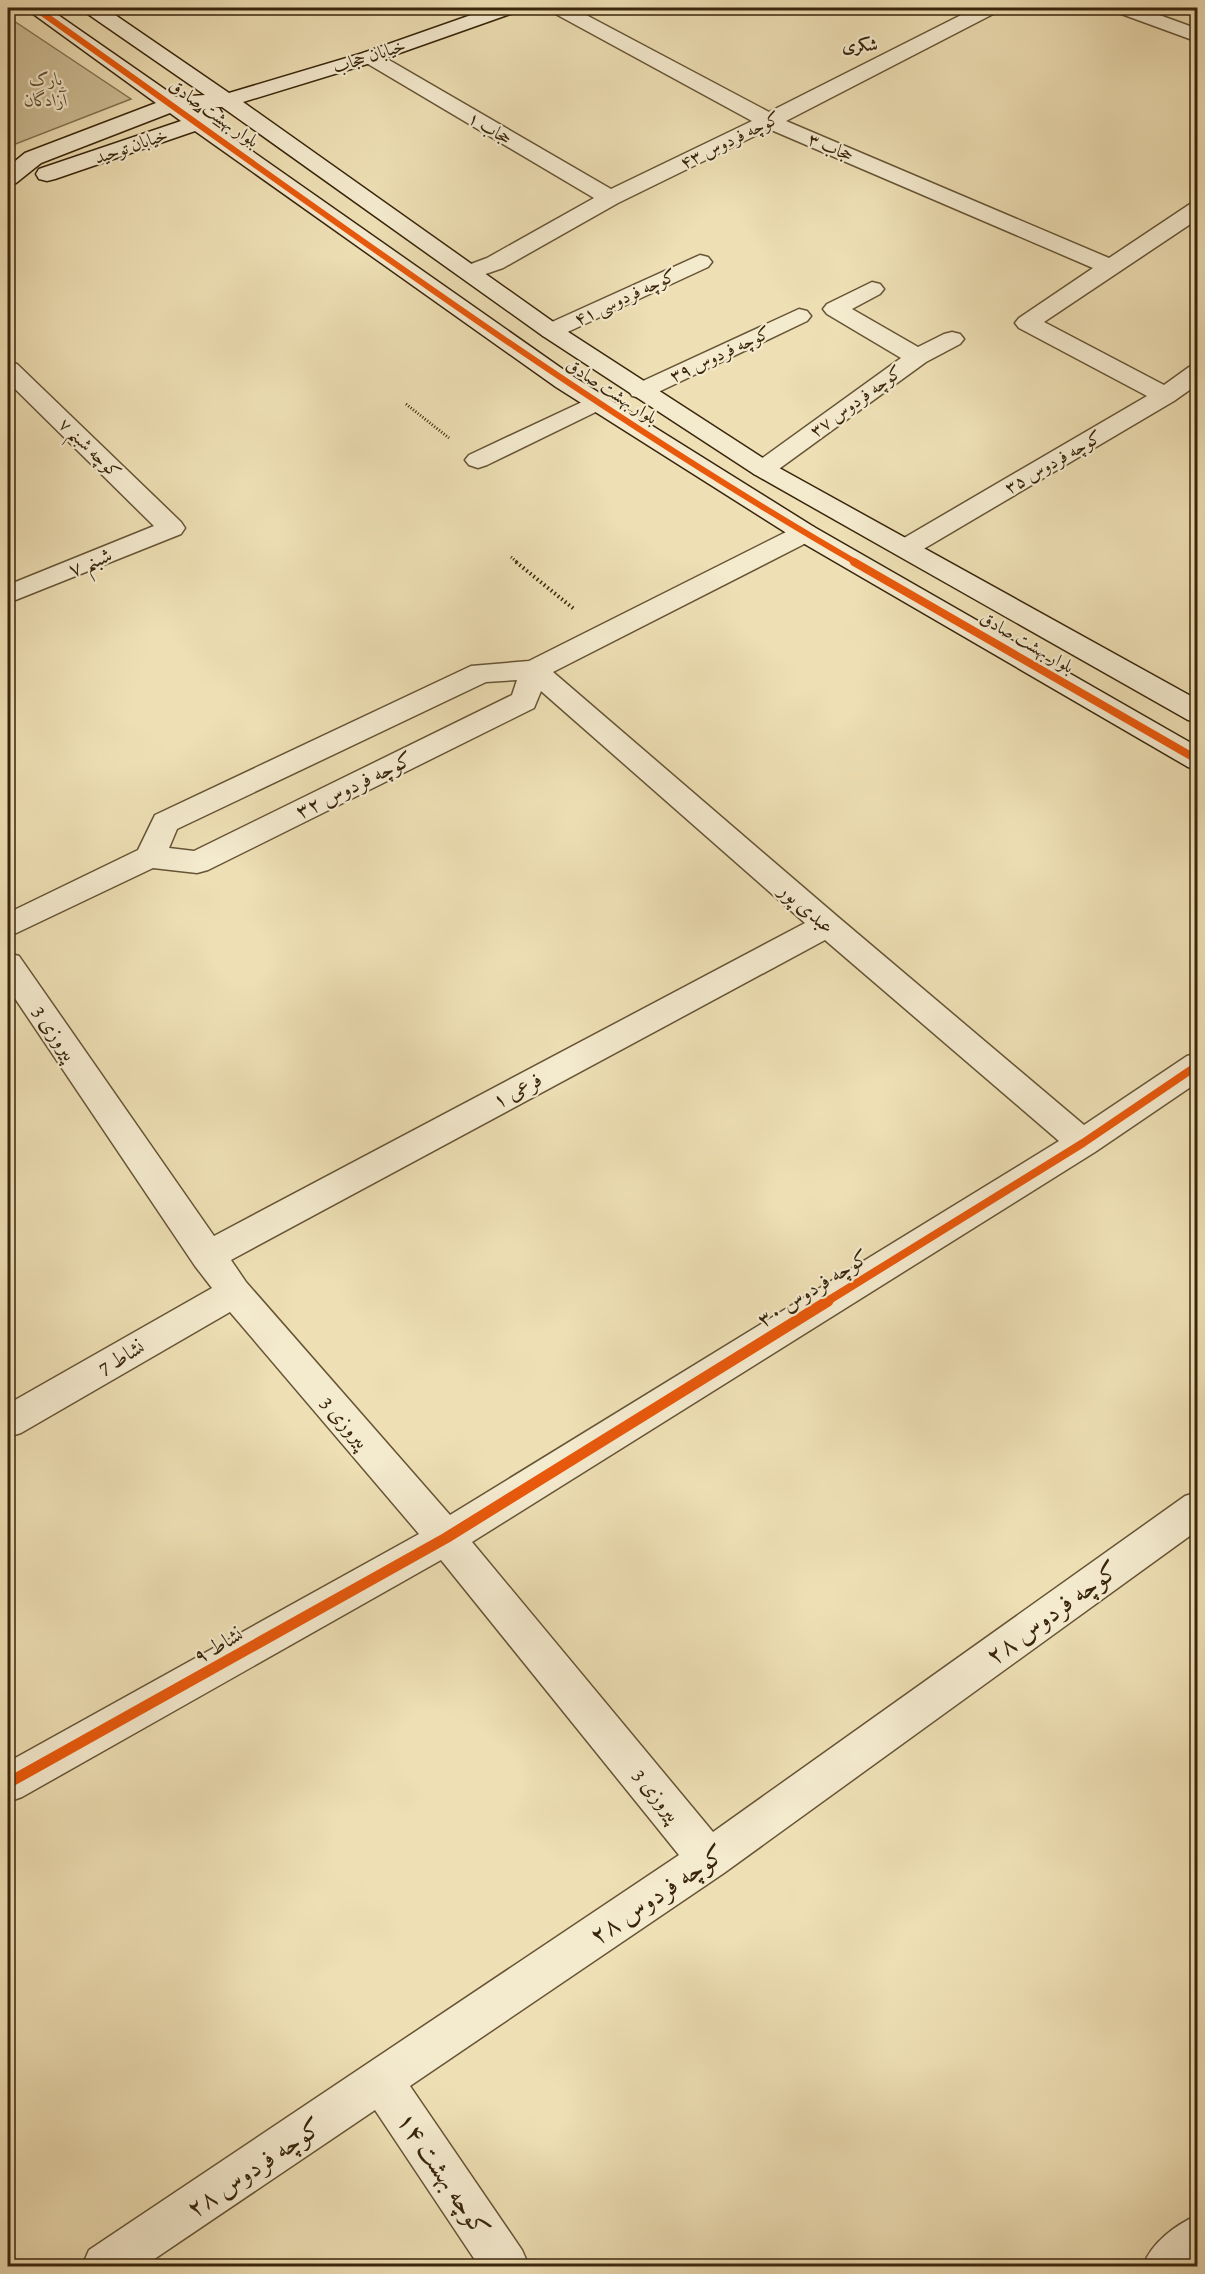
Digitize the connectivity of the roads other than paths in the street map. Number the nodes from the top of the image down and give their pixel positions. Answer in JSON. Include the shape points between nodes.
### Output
{"nodes":[{"id":1,"x":35,"y":8,"type":"edge"},
{"id":2,"x":92,"y":8,"type":"edge"},
{"id":3,"x":509,"y":8,"type":"edge"},
{"id":4,"x":560,"y":8,"type":"edge"},
{"id":5,"x":990,"y":8,"type":"edge"},
{"id":6,"x":1123,"y":8,"type":"edge"},
{"id":7,"x":1197,"y":36,"type":"edge"},
{"id":8,"x":370,"y":57,"type":"junction"},
{"id":9,"x":139,"y":80,"type":"junction"},
{"id":10,"x":226,"y":100,"type":"junction"},
{"id":11,"x":173,"y":104,"type":"junction"},
{"id":12,"x":769,"y":121,"type":"junction"},
{"id":13,"x":200,"y":122,"type":"junction"},
{"id":14,"x":111,"y":128,"type":"junction"},
{"id":15,"x":610,"y":198,"type":"junction"},
{"id":16,"x":1197,"y":209,"type":"edge"},
{"id":17,"x":1172,"y":226,"type":"junction"},
{"id":18,"x":1197,"y":238,"type":"edge"},
{"id":19,"x":700,"y":262,"type":"dead end"},
{"id":20,"x":1112,"y":268,"type":"junction"},
{"id":21,"x":471,"y":272,"type":"junction"},
{"id":22,"x":872,"y":289,"type":"dead end"},
{"id":23,"x":799,"y":316,"type":"dead end"},
{"id":24,"x":551,"y":331,"type":"junction"},
{"id":25,"x":952,"y":339,"type":"dead end"},
{"id":26,"x":917,"y":357,"type":"junction"},
{"id":27,"x":1197,"y":372,"type":"edge"},
{"id":28,"x":10,"y":374,"type":"edge"},
{"id":29,"x":641,"y":392,"type":"junction"},
{"id":30,"x":1165,"y":396,"type":"junction"},
{"id":31,"x":597,"y":402,"type":"junction"},
{"id":32,"x":478,"y":460,"type":"road end"},
{"id":33,"x":763,"y":469,"type":"junction"},
{"id":34,"x":172,"y":528,"type":"joint"},
{"id":35,"x":805,"y":533,"type":"junction"},
{"id":36,"x":906,"y":548,"type":"junction"},
{"id":37,"x":8,"y":595,"type":"edge"},
{"id":38,"x":534,"y":670,"type":"junction"},
{"id":39,"x":1197,"y":713,"type":"edge"},
{"id":40,"x":1197,"y":759,"type":"edge"},
{"id":41,"x":150,"y":857,"type":"junction"},
{"id":42,"x":827,"y":925,"type":"junction"},
{"id":43,"x":8,"y":926,"type":"edge"},
{"id":44,"x":11,"y":977,"type":"edge"},
{"id":45,"x":1197,"y":1065,"type":"edge"},
{"id":46,"x":1083,"y":1143,"type":"junction"},
{"id":47,"x":207,"y":1256,"type":"junction"},
{"id":48,"x":234,"y":1292,"type":"junction"},
{"id":49,"x":8,"y":1422,"type":"edge"},
{"id":50,"x":1197,"y":1508,"type":"edge"},
{"id":51,"x":446,"y":1538,"type":"junction"},
{"id":52,"x":8,"y":1783,"type":"edge"},
{"id":53,"x":710,"y":1859,"type":"junction"},
{"id":54,"x":381,"y":2082,"type":"junction"},
{"id":55,"x":1197,"y":2238,"type":"edge"},
{"id":56,"x":105,"y":2266,"type":"edge"},
{"id":57,"x":506,"y":2266,"type":"edge"},
{"id":58,"x":1166,"y":2266,"type":"edge"}],
"edges":[{"from":1,"to":9,"type":"street","name":"بلوار بهشت صادق"},
{"from":2,"to":10,"type":"street","name":"بلوار بهشت صادق"},
{"from":3,"to":8,"type":"street","name":"خیابان حجاب"},
{"from":4,"to":12,"type":"street","name":"حجاب ۳"},
{"from":5,"to":12,"type":"street","name":"کوچه فردوس ۴۳"},
{"from":6,"to":7,"type":"street"},
{"from":8,"to":10,"type":"street","name":"خیابان حجاب"},
{"from":8,"to":15,"type":"street","name":"حجاب ۱"},
{"from":9,"to":11,"type":"street","name":"بلوار بهشت صادق"},
{"from":9,"to":14,"type":"street","via":[[141,97],[137,106]]},
{"from":10,"to":11,"type":"street","name":"خیابان توحید"},
{"from":10,"to":13,"type":"street","name":"خیابان توحید"},
{"from":10,"to":21,"type":"street","name":"بلوار بهشت صادق"},
{"from":11,"to":13,"type":"street","name":"بلوار بهشت صادق"},
{"from":11,"to":14,"type":"street","name":"خیابان توحید"},
{"from":12,"to":15,"type":"street","name":"کوچه فردوس ۴۳"},
{"from":12,"to":20,"type":"street","name":"حجاب ۳"},
{"from":13,"to":14,"type":"street","name":"خیابان توحید","via":[[52,174],[8,178],[33,158]]},
{"from":13,"to":31,"type":"street","name":"بلوار بهشت صادق"},
{"from":15,"to":21,"type":"street","name":"کوچه فردوس ۴۳","via":[[495,263]]},
{"from":16,"to":17,"type":"street"},
{"from":17,"to":18,"type":"street"},
{"from":17,"to":20,"type":"street"},
{"from":19,"to":24,"type":"street","name":"کوچه فردوسی ۴۱"},
{"from":20,"to":30,"type":"street","via":[[1027,323]]},
{"from":21,"to":24,"type":"street","name":"بلوار بهشت صادق"},
{"from":22,"to":26,"type":"street","via":[[836,309]]},
{"from":23,"to":29,"type":"street","name":"کوچه فردوس ۳۹"},
{"from":24,"to":29,"type":"street","name":"بلوار بهشت صادق"},
{"from":25,"to":26,"type":"street","name":"کوچه فردوس ۳۷"},
{"from":26,"to":33,"type":"street","name":"کوچه فردوس ۳۷"},
{"from":27,"to":30,"type":"street","name":"کوچه فردوس ۳۵"},
{"from":28,"to":34,"type":"street","name":"کوچه شبنم ۷"},
{"from":29,"to":33,"type":"street","name":"بلوار بهشت صادق"},
{"from":30,"to":36,"type":"street","name":"کوچه فردوس ۳۵"},
{"from":31,"to":32,"type":"street"},
{"from":31,"to":35,"type":"street","name":"بلوار بهشت صادق"},
{"from":33,"to":36,"type":"street","name":"بلوار بهشت صادق"},
{"from":34,"to":37,"type":"street","name":"شبنم ۷"},
{"from":35,"to":38,"type":"street"},
{"from":35,"to":40,"type":"street","name":"بلوار بهشت صادق"},
{"from":36,"to":39,"type":"street","name":"بلوار بهشت صادق"},
{"from":38,"to":41,"type":"street","via":[[481,674],[165,822]]},
{"from":38,"to":41,"type":"street","name":"کوچه فردوس ۳۲","via":[[524,701],[208,857],[197,862]]},
{"from":38,"to":42,"type":"street","name":"عبدی پور"},
{"from":41,"to":43,"type":"street"},
{"from":42,"to":46,"type":"street","name":"عبدی پور"},
{"from":42,"to":47,"type":"street","name":"فرعی ۱"},
{"from":44,"to":47,"type":"street","name":"پیروزی 3"},
{"from":45,"to":46,"type":"street","name":"کوچه فردوس ۳۰"},
{"from":46,"to":51,"type":"street","name":"کوچه فردوس ۳۰"},
{"from":47,"to":48,"type":"street","name":"پیروزی 3"},
{"from":48,"to":49,"type":"street","name":"نشاط 7"},
{"from":48,"to":51,"type":"street","name":"پیروزی 3"},
{"from":50,"to":53,"type":"street","name":"کوچه فردوس ۲۸"},
{"from":51,"to":52,"type":"street","name":"نشاط ۹"},
{"from":51,"to":53,"type":"street","name":"پیروزی 3"},
{"from":53,"to":54,"type":"street","name":"کوچه فردوس ۲۸"},
{"from":54,"to":56,"type":"street","name":"کوچه فردوس ۲۸"},
{"from":54,"to":57,"type":"street","name":"کوچه بهشت ۱۴"},
{"from":55,"to":58,"type":"street"}]}
